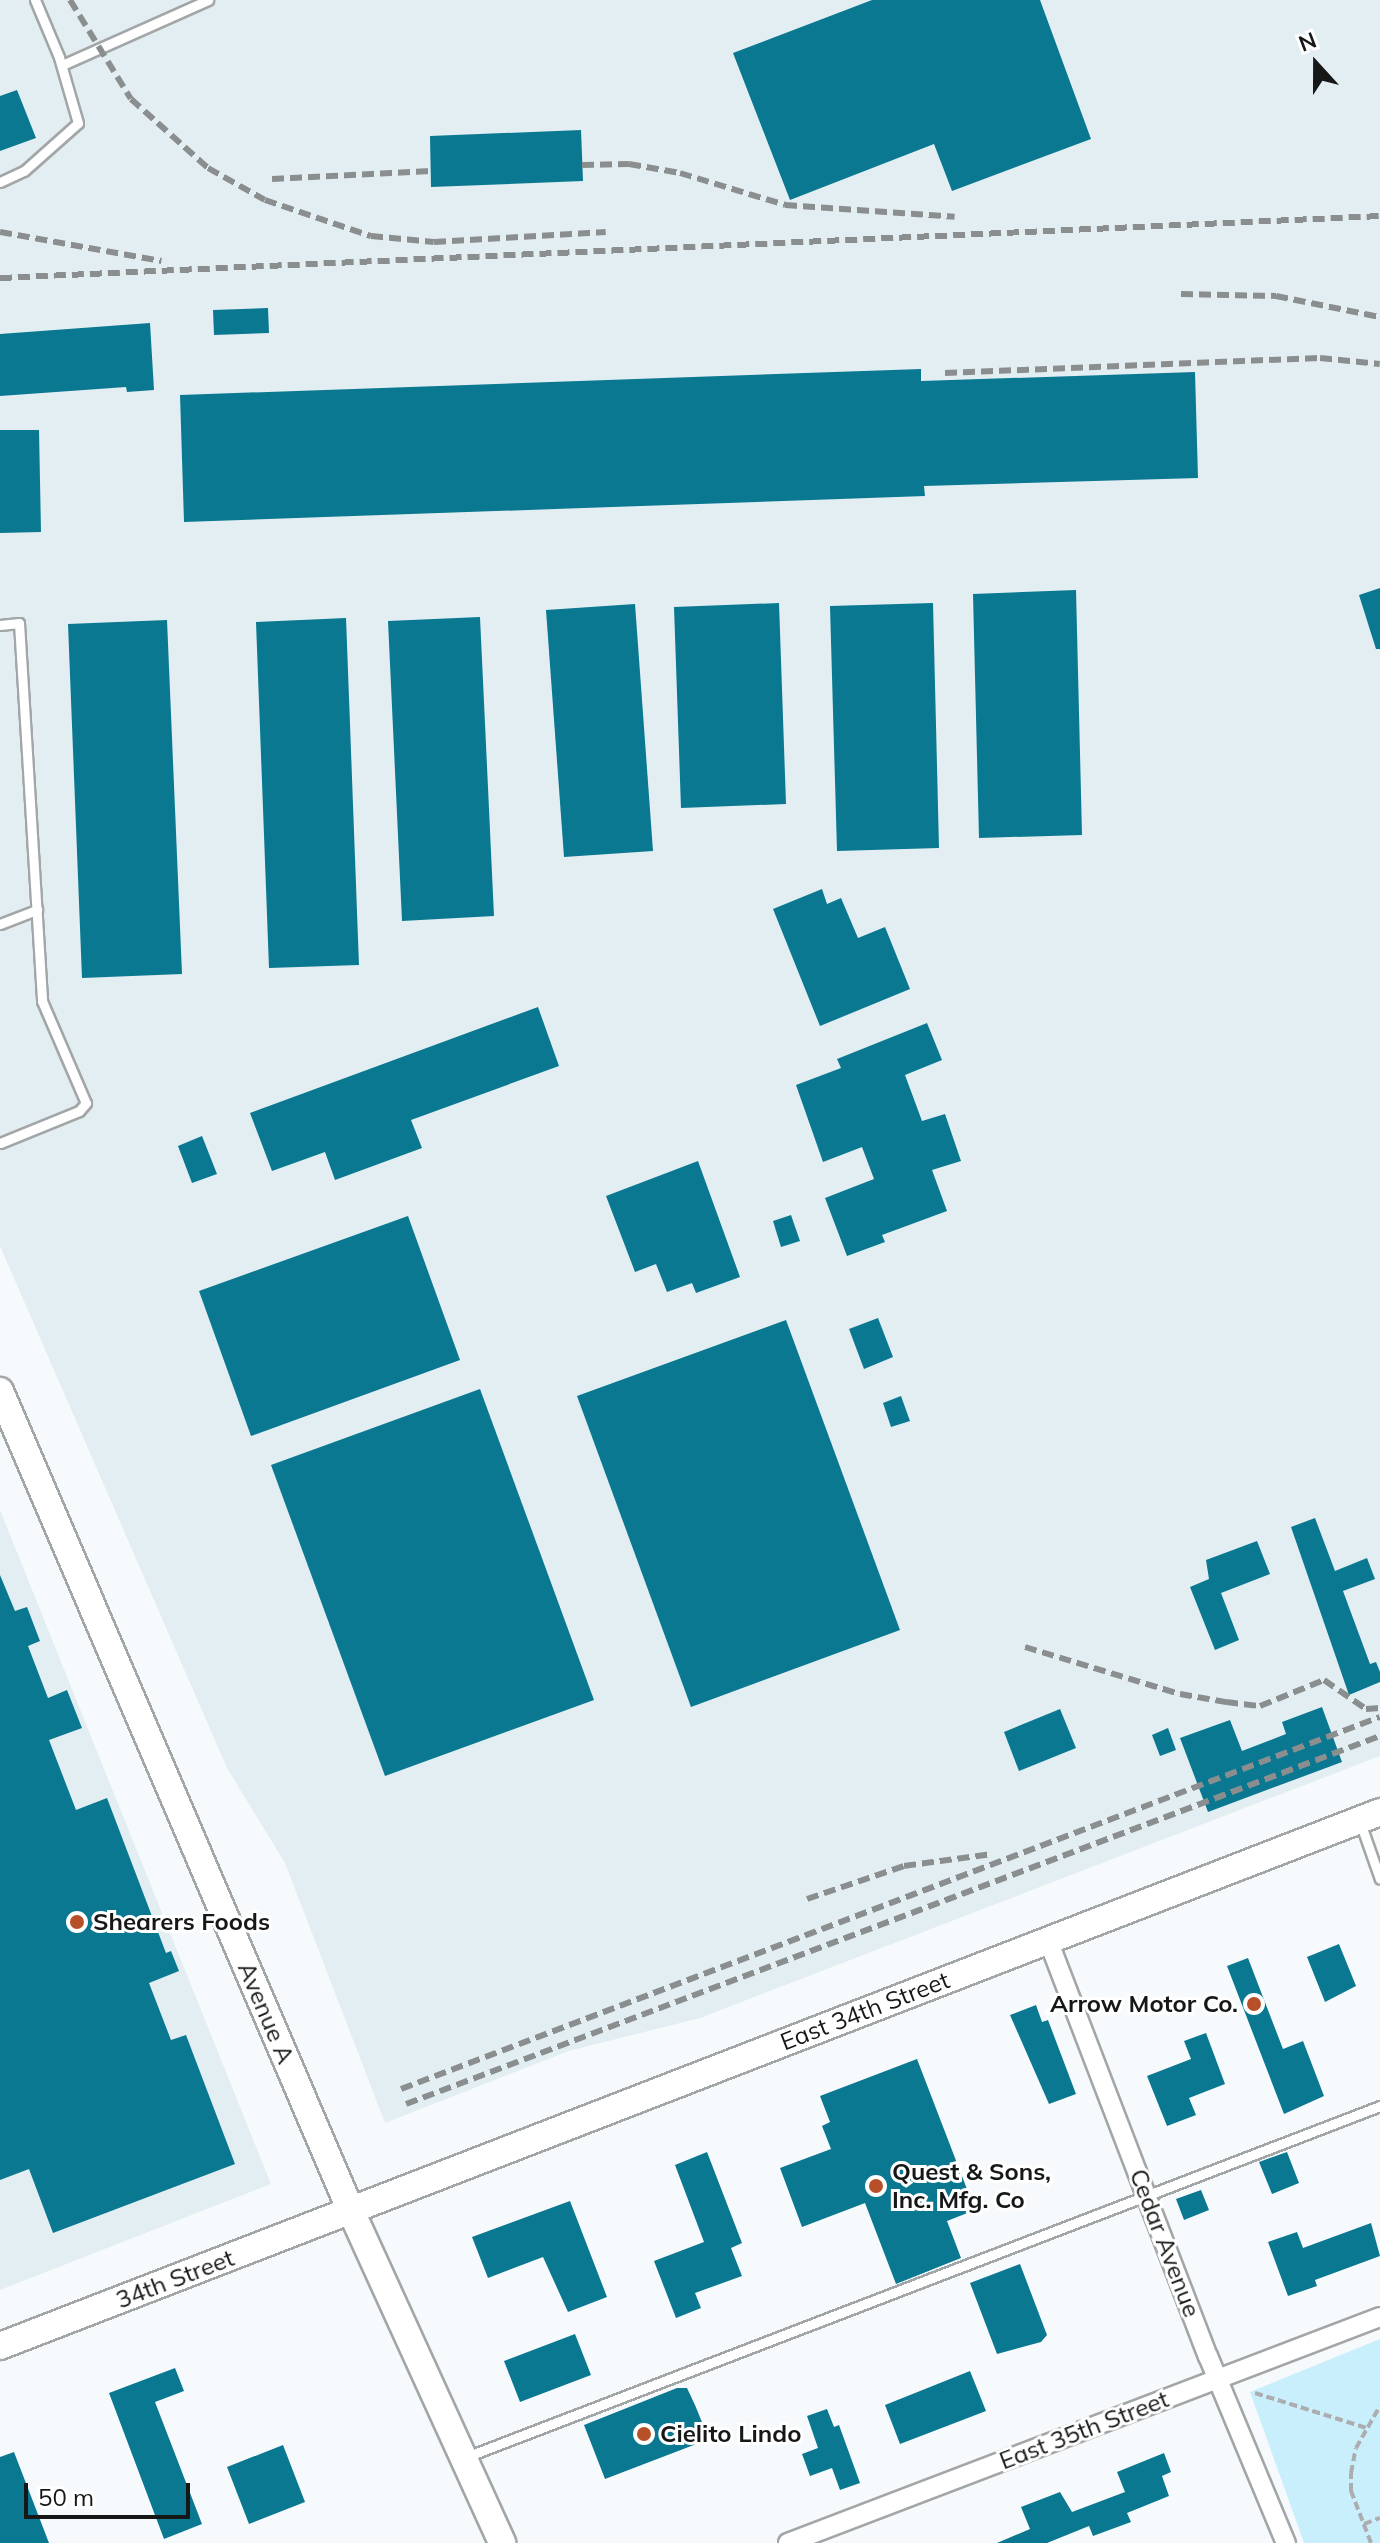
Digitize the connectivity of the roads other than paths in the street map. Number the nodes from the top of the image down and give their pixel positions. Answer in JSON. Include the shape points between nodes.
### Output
{"nodes":[{"id":1,"x":35,"y":0,"type":"edge"},
{"id":2,"x":208,"y":0,"type":"edge"},
{"id":3,"x":62,"y":65,"type":"junction"},
{"id":4,"x":0,"y":182,"type":"edge"},
{"id":5,"x":0,"y":625,"type":"edge"},
{"id":6,"x":37,"y":910,"type":"junction"},
{"id":7,"x":0,"y":924,"type":"edge"},
{"id":8,"x":0,"y":1143,"type":"edge"},
{"id":9,"x":0,"y":1391,"type":"edge"},
{"id":10,"x":1370,"y":1816,"type":"edge"},
{"id":11,"x":1380,"y":1879,"type":"edge"},
{"id":12,"x":1048,"y":1940,"type":"junction"},
{"id":13,"x":1380,"y":2106,"type":"edge"},
{"id":14,"x":1147,"y":2196,"type":"junction"},
{"id":15,"x":351,"y":2211,"type":"junction"},
{"id":16,"x":1380,"y":2317,"type":"edge"},
{"id":17,"x":0,"y":2346,"type":"edge"},
{"id":18,"x":1219,"y":2378,"type":"junction"},
{"id":19,"x":463,"y":2458,"type":"junction"},
{"id":20,"x":1281,"y":2541,"type":"edge"},
{"id":21,"x":502,"y":2543,"type":"edge"},
{"id":22,"x":788,"y":2543,"type":"edge"}],
"edges":[{"from":1,"to":3,"type":"lane"},
{"from":2,"to":3,"type":"lane"},
{"from":3,"to":4,"type":"lane","via":[[78,123],[24,171]]},
{"from":5,"to":6,"type":"lane","via":[[19,623]]},
{"from":6,"to":7,"type":"lane"},
{"from":6,"to":8,"type":"lane","via":[[42,1001],[86,1103],[79,1111]]},
{"from":9,"to":15,"type":"main road","name":"Avenue A"},
{"from":10,"to":11,"type":"lane"},
{"from":10,"to":12,"type":"main road","name":"East 34th Street"},
{"from":12,"to":14,"type":"street","name":"Cedar Avenue"},
{"from":12,"to":15,"type":"main road","name":"East 34th Street"},
{"from":13,"to":14,"type":"lane"},
{"from":14,"to":18,"type":"street","name":"Cedar Avenue"},
{"from":14,"to":19,"type":"lane"},
{"from":15,"to":17,"type":"main road","name":"34th Street"},
{"from":15,"to":19,"type":"main road","name":"Avenue A"},
{"from":16,"to":18,"type":"street","name":"East 35th Street"},
{"from":18,"to":20,"type":"street","name":"Cedar Avenue"},
{"from":18,"to":22,"type":"street","name":"East 35th Street"},
{"from":19,"to":21,"type":"main road","name":"Avenue A"}]}
